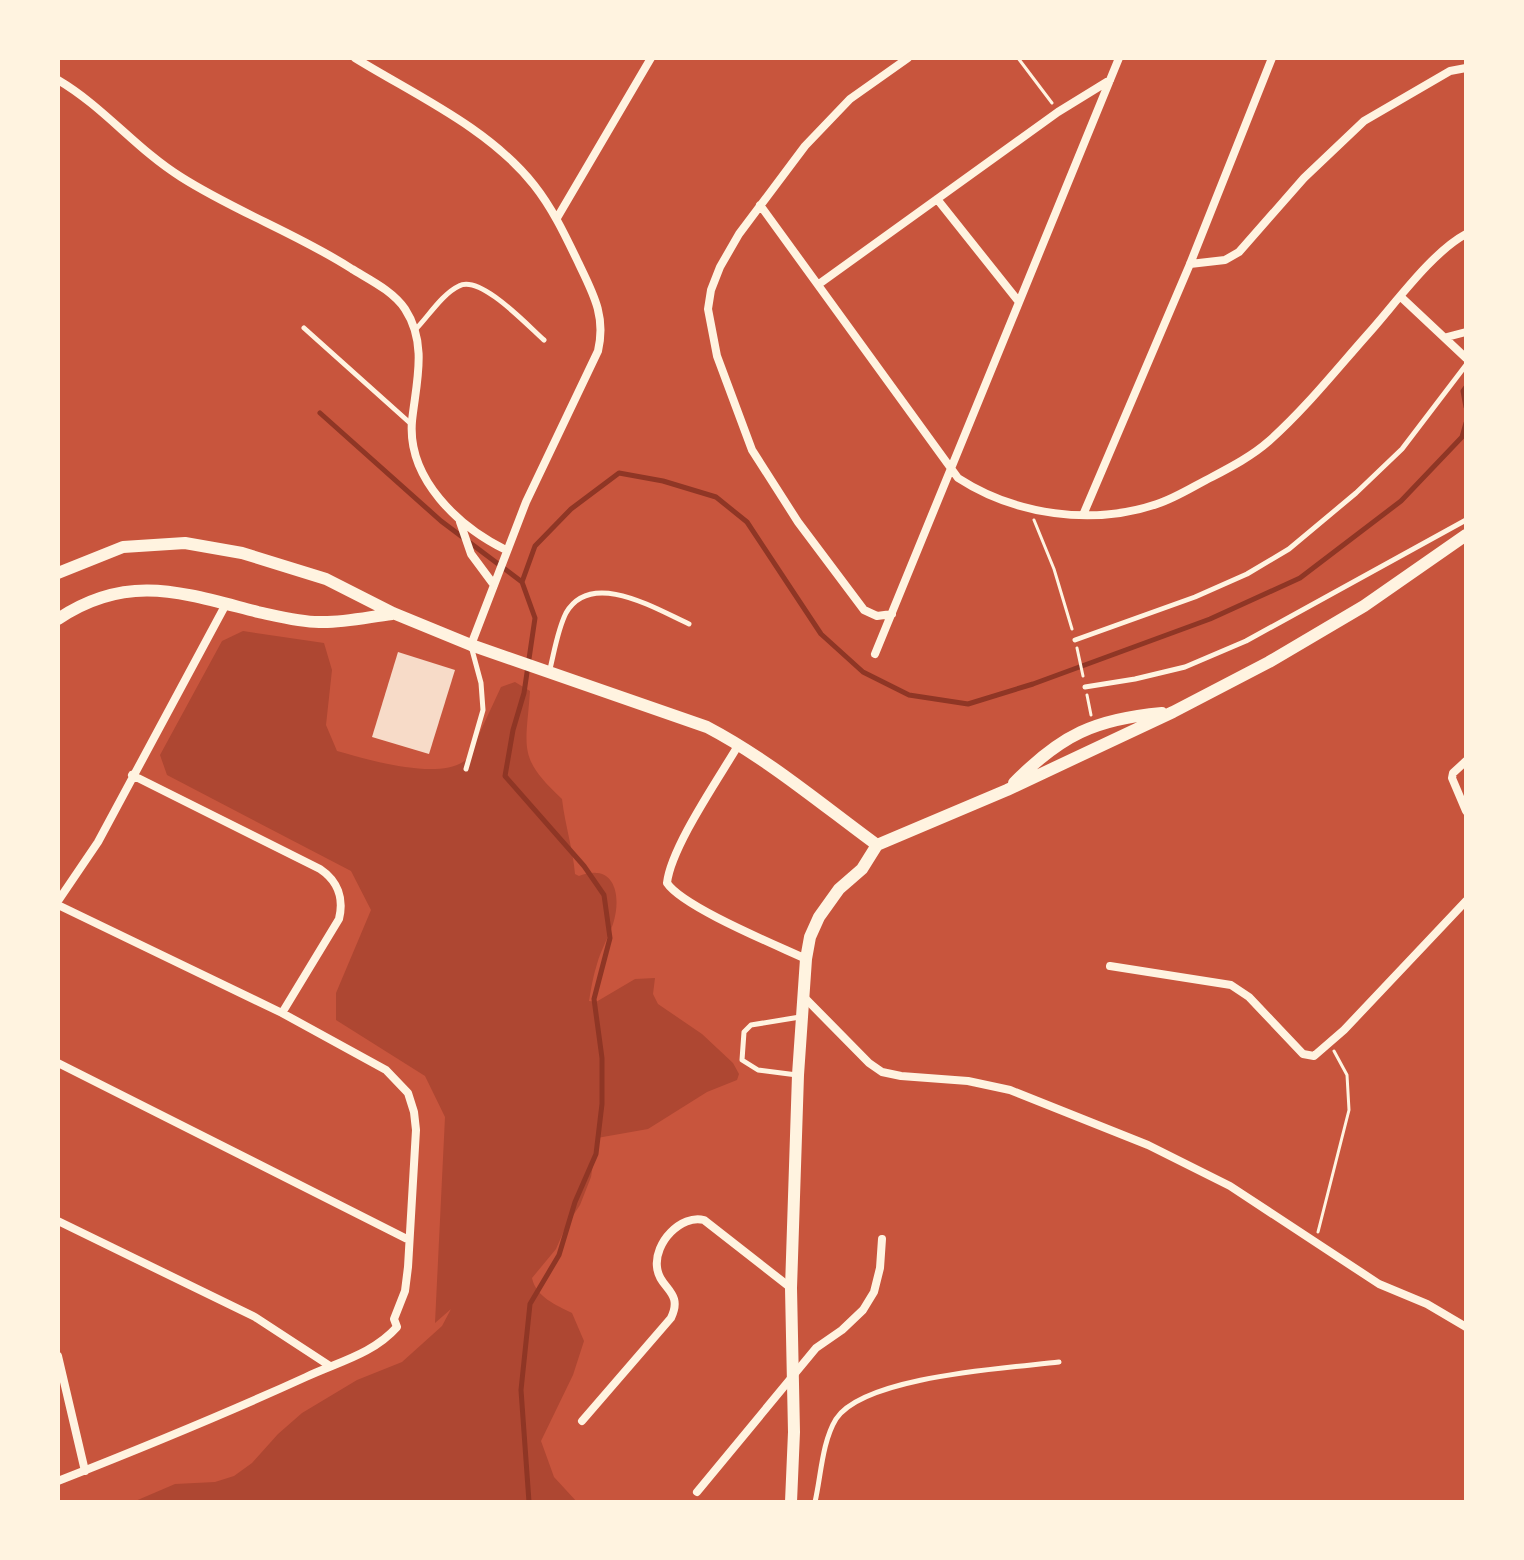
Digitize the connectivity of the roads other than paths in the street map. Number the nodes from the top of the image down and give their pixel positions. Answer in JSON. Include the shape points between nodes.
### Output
{"nodes":[{"id":1,"x":355,"y":58,"type":"edge"},
{"id":2,"x":651,"y":58,"type":"edge"},
{"id":3,"x":908,"y":58,"type":"edge"},
{"id":4,"x":1119,"y":58,"type":"edge"},
{"id":5,"x":1272,"y":58,"type":"edge"},
{"id":6,"x":1452,"y":58,"type":"edge"},
{"id":7,"x":1466,"y":68,"type":"edge"},
{"id":8,"x":1450,"y":71,"type":"junction"},
{"id":9,"x":58,"y":80,"type":"edge"},
{"id":10,"x":1110,"y":80,"type":"junction"},
{"id":11,"x":937,"y":199,"type":"junction"},
{"id":12,"x":760,"y":205,"type":"junction"},
{"id":13,"x":557,"y":218,"type":"junction"},
{"id":14,"x":1466,"y":234,"type":"edge"},
{"id":15,"x":1190,"y":264,"type":"junction"},
{"id":16,"x":819,"y":284,"type":"junction"},
{"id":17,"x":1401,"y":297,"type":"junction"},
{"id":18,"x":1019,"y":302,"type":"junction"},
{"id":19,"x":304,"y":328,"type":"dead end"},
{"id":20,"x":415,"y":330,"type":"junction"},
{"id":21,"x":1466,"y":332,"type":"edge"},
{"id":22,"x":1447,"y":337,"type":"junction"},
{"id":23,"x":544,"y":340,"type":"dead end"},
{"id":24,"x":1466,"y":358,"type":"edge"},
{"id":25,"x":1466,"y":365,"type":"edge"},
{"id":26,"x":412,"y":425,"type":"junction"},
{"id":27,"x":951,"y":468,"type":"junction"},
{"id":28,"x":1083,"y":515,"type":"junction"},
{"id":29,"x":1466,"y":520,"type":"edge"},
{"id":30,"x":460,"y":521,"type":"junction"},
{"id":31,"x":1466,"y":535,"type":"edge"},
{"id":32,"x":506,"y":550,"type":"junction"},
{"id":33,"x":58,"y":573,"type":"edge"},
{"id":34,"x":494,"y":585,"type":"junction"},
{"id":35,"x":226,"y":604,"type":"junction"},
{"id":36,"x":393,"y":613,"type":"junction"},
{"id":37,"x":892,"y":614,"type":"junction"},
{"id":38,"x":58,"y":619,"type":"edge"},
{"id":39,"x":689,"y":624,"type":"dead end"},
{"id":40,"x":1075,"y":640,"type":"road end"},
{"id":41,"x":471,"y":645,"type":"junction"},
{"id":42,"x":875,"y":654,"type":"dead end"},
{"id":43,"x":549,"y":674,"type":"junction"},
{"id":44,"x":1085,"y":687,"type":"road end"},
{"id":45,"x":1173,"y":712,"type":"junction"},
{"id":46,"x":739,"y":744,"type":"junction"},
{"id":47,"x":1466,"y":761,"type":"edge"},
{"id":48,"x":466,"y":769,"type":"dead end"},
{"id":49,"x":132,"y":775,"type":"junction"},
{"id":50,"x":1007,"y":790,"type":"junction"},
{"id":51,"x":1465,"y":807,"type":"edge"},
{"id":52,"x":877,"y":845,"type":"junction"},
{"id":53,"x":1466,"y":901,"type":"edge"},
{"id":54,"x":58,"y":903,"type":"edge"},
{"id":55,"x":806,"y":959,"type":"junction"},
{"id":56,"x":1110,"y":966,"type":"dead end"},
{"id":57,"x":804,"y":997,"type":"junction"},
{"id":58,"x":282,"y":1013,"type":"junction"},
{"id":59,"x":802,"y":1017,"type":"junction"},
{"id":60,"x":58,"y":1063,"type":"edge"},
{"id":61,"x":798,"y":1075,"type":"junction"},
{"id":62,"x":58,"y":1221,"type":"edge"},
{"id":63,"x":882,"y":1239,"type":"dead end"},
{"id":64,"x":409,"y":1240,"type":"junction"},
{"id":65,"x":791,"y":1288,"type":"junction"},
{"id":66,"x":1466,"y":1327,"type":"edge"},
{"id":67,"x":58,"y":1356,"type":"edge"},
{"id":68,"x":1059,"y":1362,"type":"dead end"},
{"id":69,"x":330,"y":1366,"type":"junction"},
{"id":70,"x":793,"y":1378,"type":"junction"},
{"id":71,"x":582,"y":1421,"type":"dead end"},
{"id":72,"x":85,"y":1471,"type":"junction"},
{"id":73,"x":58,"y":1481,"type":"edge"},
{"id":74,"x":697,"y":1492,"type":"dead end"},
{"id":75,"x":791,"y":1502,"type":"edge"},
{"id":76,"x":815,"y":1502,"type":"edge"}],
"edges":[{"from":1,"to":13,"type":"street","via":[[466,125],[511,160]]},
{"from":2,"to":13,"type":"street"},
{"from":3,"to":12,"type":"street","via":[[850,99]]},
{"from":4,"to":10,"type":"street"},
{"from":5,"to":15,"type":"street"},
{"from":6,"to":8,"type":"street"},
{"from":7,"to":8,"type":"street"},
{"from":8,"to":15,"type":"street","via":[[1364,121],[1304,178],[1239,252],[1225,260]]},
{"from":9,"to":20,"type":"street","via":[[183,179],[335,258],[391,294]]},
{"from":10,"to":11,"type":"street"},
{"from":10,"to":18,"type":"street"},
{"from":11,"to":16,"type":"street"},
{"from":11,"to":18,"type":"street"},
{"from":12,"to":16,"type":"street"},
{"from":12,"to":37,"type":"street","via":[[711,290],[710,328],[728,390],[752,450],[798,522],[864,610]]},
{"from":13,"to":32,"type":"street","via":[[594,295],[602,333]]},
{"from":14,"to":17,"type":"street"},
{"from":15,"to":28,"type":"street"},
{"from":16,"to":27,"type":"street"},
{"from":17,"to":22,"type":"street"},
{"from":17,"to":28,"type":"street","via":[[1291,419],[1248,457],[1160,503],[1131,512]]},
{"from":18,"to":27,"type":"street"},
{"from":19,"to":26,"type":"lane"},
{"from":20,"to":23,"type":"lane","via":[[452,291],[468,284],[485,289]]},
{"from":20,"to":26,"type":"street","via":[[420,354]]},
{"from":21,"to":22,"type":"street"},
{"from":22,"to":24,"type":"street"},
{"from":25,"to":40,"type":"lane","via":[[1402,449],[1289,549],[1195,597]]},
{"from":26,"to":30,"type":"street","via":[[413,450],[424,476]]},
{"from":27,"to":28,"type":"street","via":[[982,494],[1029,509]]},
{"from":27,"to":37,"type":"street"},
{"from":29,"to":44,"type":"lane","via":[[1246,641],[1185,667]]},
{"from":30,"to":32,"type":"street"},
{"from":30,"to":34,"type":"street","via":[[471,554]]},
{"from":31,"to":45,"type":"street","via":[[1364,606]]},
{"from":32,"to":34,"type":"street"},
{"from":33,"to":36,"type":"street","via":[[123,547],[185,543],[242,553],[326,579]]},
{"from":34,"to":41,"type":"street"},
{"from":35,"to":36,"type":"street","via":[[318,622]]},
{"from":35,"to":38,"type":"street","via":[[194,594],[129,590],[80,604]]},
{"from":35,"to":49,"type":"street"},
{"from":36,"to":41,"type":"street"},
{"from":37,"to":42,"type":"street"},
{"from":39,"to":43,"type":"lane","via":[[615,594],[591,593],[567,613]]},
{"from":41,"to":43,"type":"street"},
{"from":41,"to":48,"type":"lane","via":[[483,710]]},
{"from":43,"to":46,"type":"street","via":[[664,711]]},
{"from":45,"to":50,"type":"street"},
{"from":45,"to":50,"type":"street","via":[[1125,717],[1080,731],[1042,754]]},
{"from":46,"to":52,"type":"street"},
{"from":46,"to":55,"type":"street","via":[[679,847],[667,883],[696,906]]},
{"from":47,"to":51,"type":"street","via":[[1452,778]]},
{"from":49,"to":54,"type":"street","via":[[98,842]]},
{"from":49,"to":58,"type":"street","via":[[320,869],[335,884],[339,919]]},
{"from":50,"to":52,"type":"street"},
{"from":52,"to":55,"type":"street","via":[[819,917]]},
{"from":53,"to":56,"type":"street","via":[[1314,1056],[1303,1054],[1231,985]]},
{"from":54,"to":58,"type":"street"},
{"from":55,"to":57,"type":"street"},
{"from":57,"to":59,"type":"street"},
{"from":57,"to":66,"type":"street","via":[[882,1072],[1010,1090],[1148,1145],[1230,1186],[1379,1284]]},
{"from":58,"to":64,"type":"street","via":[[386,1070],[408,1093],[416,1130]]},
{"from":59,"to":61,"type":"street"},
{"from":59,"to":61,"type":"lane","via":[[751,1025],[744,1032],[742,1060],[758,1070]]},
{"from":60,"to":64,"type":"street"},
{"from":61,"to":65,"type":"street"},
{"from":62,"to":69,"type":"street","via":[[255,1317]]},
{"from":63,"to":70,"type":"street","via":[[874,1292]]},
{"from":64,"to":69,"type":"street","via":[[405,1291],[394,1319],[397,1327],[380,1344]]},
{"from":65,"to":70,"type":"street"},
{"from":65,"to":71,"type":"street","via":[[704,1220],[682,1222],[662,1246],[657,1267],[675,1298],[671,1318]]},
{"from":67,"to":72,"type":"street"},
{"from":68,"to":76,"type":"lane","via":[[887,1387],[851,1403],[829,1437]]},
{"from":69,"to":72,"type":"street"},
{"from":70,"to":74,"type":"street"},
{"from":70,"to":75,"type":"street"},
{"from":72,"to":73,"type":"street"}]}
